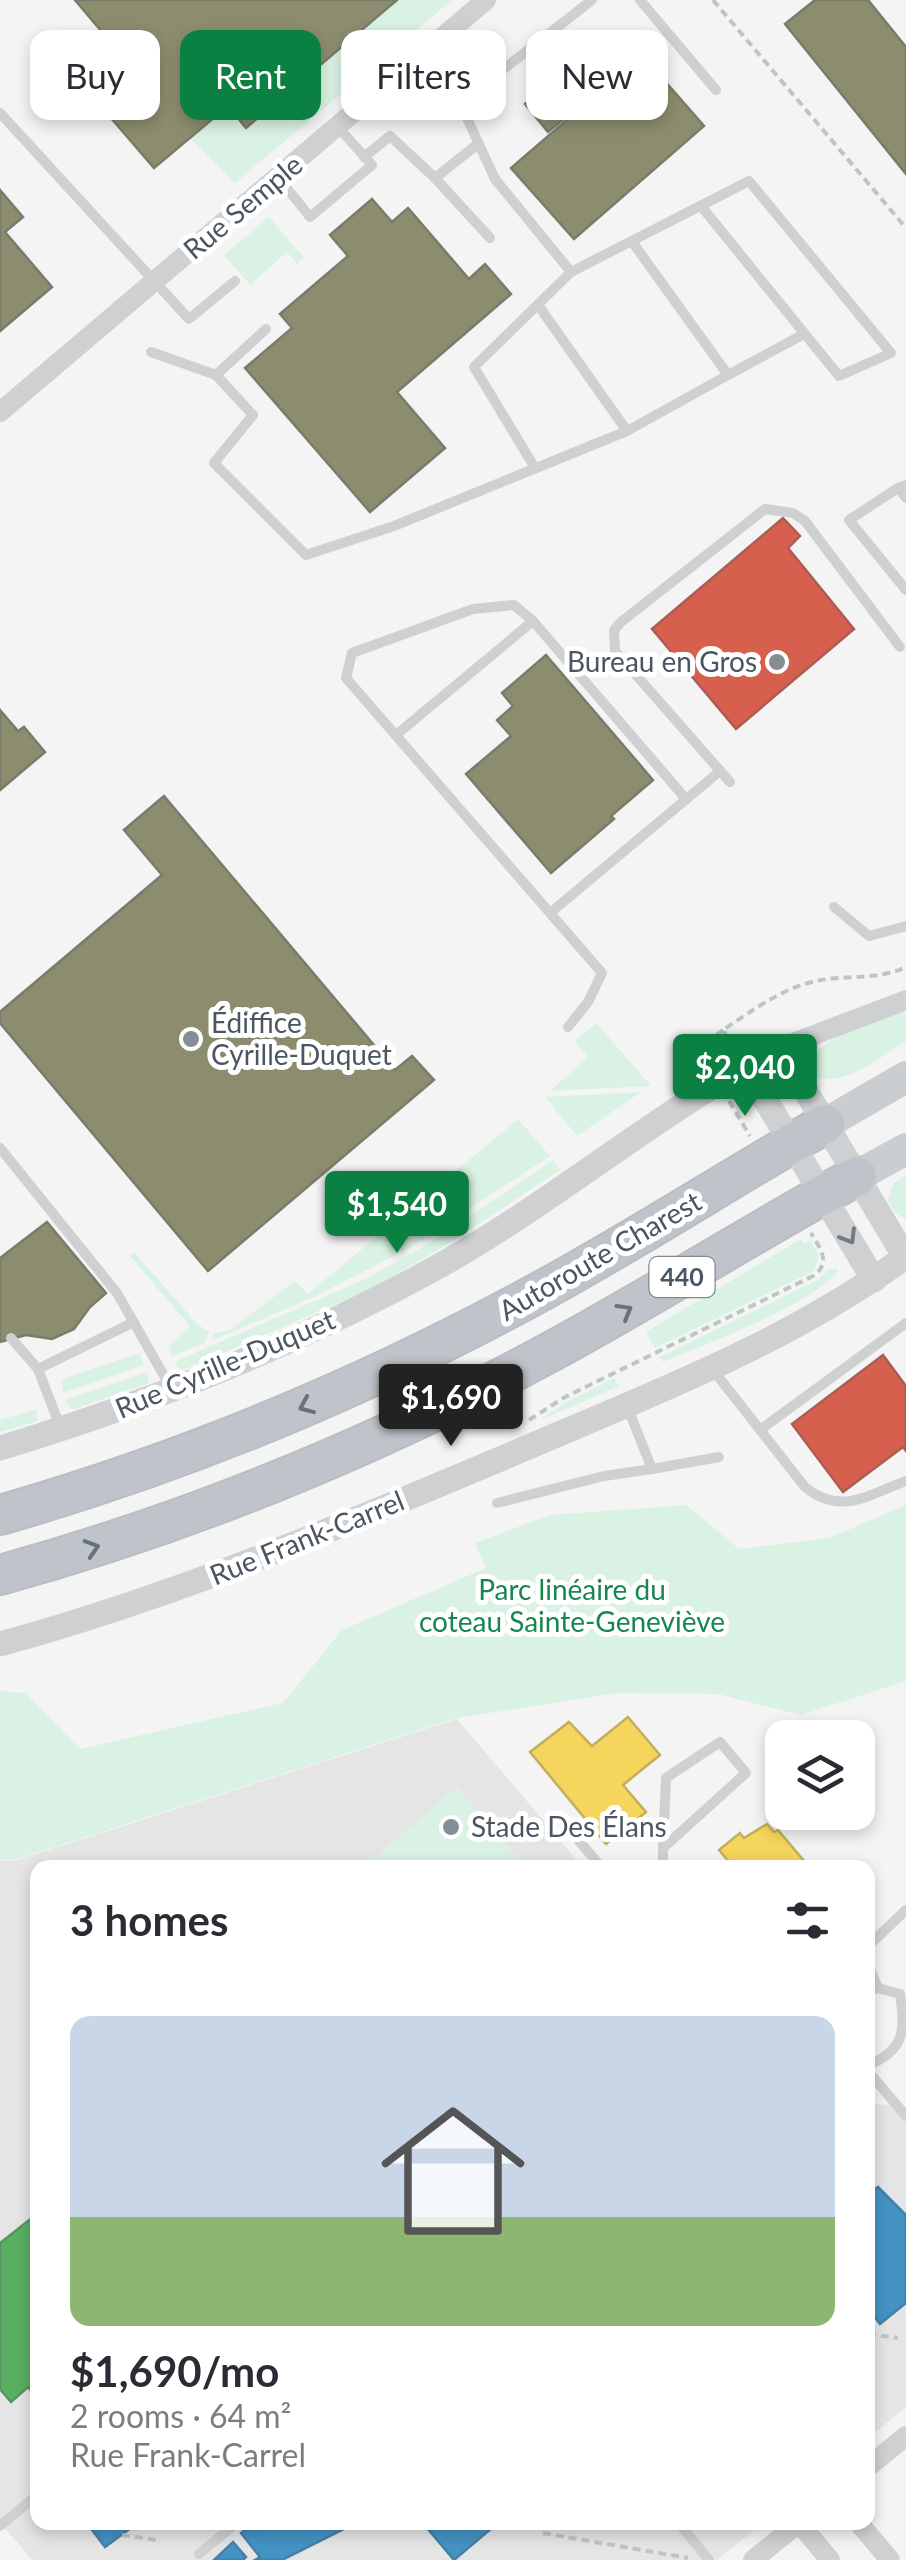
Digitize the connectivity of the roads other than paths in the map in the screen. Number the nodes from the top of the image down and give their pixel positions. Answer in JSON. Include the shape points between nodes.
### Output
{"nodes":[{"id":1,"x":486,"y":0,"type":"edge"},
{"id":2,"x":592,"y":0,"type":"edge"},
{"id":3,"x":640,"y":0,"type":"edge"},
{"id":4,"x":450,"y":30,"type":"edge"},
{"id":5,"x":506,"y":68,"type":"edge"},
{"id":6,"x":716,"y":90,"type":"dead end"},
{"id":7,"x":0,"y":113,"type":"edge"},
{"id":8,"x":345,"y":120,"type":"edge"},
{"id":9,"x":468,"y":120,"type":"edge"},
{"id":10,"x":338,"y":126,"type":"junction"},
{"id":11,"x":480,"y":143,"type":"junction"},
{"id":12,"x":364,"y":156,"type":"junction"},
{"id":13,"x":278,"y":177,"type":"junction"},
{"id":14,"x":435,"y":178,"type":"junction"},
{"id":15,"x":701,"y":206,"type":"junction"},
{"id":16,"x":490,"y":238,"type":"dead end"},
{"id":17,"x":632,"y":243,"type":"junction"},
{"id":18,"x":572,"y":272,"type":"junction"},
{"id":19,"x":234,"y":281,"type":"dead end"},
{"id":20,"x":155,"y":282,"type":"junction"},
{"id":21,"x":538,"y":304,"type":"junction"},
{"id":22,"x":266,"y":329,"type":"dead end"},
{"id":23,"x":804,"y":334,"type":"junction"},
{"id":24,"x":151,"y":352,"type":"dead end"},
{"id":25,"x":728,"y":375,"type":"junction"},
{"id":26,"x":216,"y":376,"type":"junction"},
{"id":27,"x":0,"y":412,"type":"edge"},
{"id":28,"x":627,"y":431,"type":"junction"},
{"id":29,"x":536,"y":468,"type":"junction"},
{"id":30,"x":902,"y":487,"type":"edge"},
{"id":31,"x":906,"y":498,"type":"edge"},
{"id":32,"x":906,"y":590,"type":"edge"},
{"id":33,"x":533,"y":621,"type":"junction"},
{"id":34,"x":900,"y":647,"type":"dead end"},
{"id":35,"x":396,"y":736,"type":"junction"},
{"id":36,"x":720,"y":771,"type":"junction"},
{"id":37,"x":730,"y":782,"type":"dead end"},
{"id":38,"x":686,"y":799,"type":"junction"},
{"id":39,"x":834,"y":906,"type":"dead end"},
{"id":40,"x":550,"y":913,"type":"junction"},
{"id":41,"x":906,"y":926,"type":"edge"},
{"id":42,"x":906,"y":1000,"type":"edge"},
{"id":43,"x":568,"y":1027,"type":"dead end"},
{"id":44,"x":780,"y":1048,"type":"junction"},
{"id":45,"x":745,"y":1066,"type":"junction"},
{"id":46,"x":906,"y":1077,"type":"edge"},
{"id":47,"x":826,"y":1124,"type":"junction"},
{"id":48,"x":792,"y":1144,"type":"junction"},
{"id":49,"x":0,"y":1148,"type":"edge"},
{"id":50,"x":906,"y":1149,"type":"edge"},
{"id":51,"x":857,"y":1176,"type":"junction"},
{"id":52,"x":823,"y":1195,"type":"junction"},
{"id":53,"x":906,"y":1257,"type":"edge"},
{"id":54,"x":874,"y":1280,"type":"junction"},
{"id":55,"x":134,"y":1322,"type":"junction"},
{"id":56,"x":904,"y":1329,"type":"edge"},
{"id":57,"x":10,"y":1338,"type":"dead end"},
{"id":58,"x":712,"y":1368,"type":"junction"},
{"id":59,"x":38,"y":1369,"type":"junction"},
{"id":60,"x":171,"y":1388,"type":"junction"},
{"id":61,"x":626,"y":1405,"type":"junction"},
{"id":62,"x":61,"y":1430,"type":"junction"},
{"id":63,"x":760,"y":1430,"type":"junction"},
{"id":64,"x":0,"y":1448,"type":"edge"},
{"id":65,"x":719,"y":1457,"type":"dead end"},
{"id":66,"x":652,"y":1469,"type":"junction"},
{"id":67,"x":906,"y":1481,"type":"edge"},
{"id":68,"x":497,"y":1503,"type":"dead end"},
{"id":69,"x":0,"y":1515,"type":"edge"},
{"id":70,"x":0,"y":1575,"type":"edge"},
{"id":71,"x":0,"y":1644,"type":"edge"},
{"id":72,"x":559,"y":1818,"type":"dead end"},
{"id":73,"x":664,"y":1848,"type":"junction"},
{"id":74,"x":595,"y":1860,"type":"edge"},
{"id":75,"x":663,"y":1860,"type":"edge"},
{"id":76,"x":906,"y":1910,"type":"edge"},
{"id":77,"x":875,"y":1939,"type":"edge"},
{"id":78,"x":875,"y":1989,"type":"edge"},
{"id":79,"x":903,"y":1992,"type":"edge"},
{"id":80,"x":875,"y":2059,"type":"edge"},
{"id":81,"x":875,"y":2082,"type":"edge"},
{"id":82,"x":906,"y":2116,"type":"edge"},
{"id":83,"x":906,"y":2436,"type":"edge"},
{"id":84,"x":875,"y":2461,"type":"edge"},
{"id":85,"x":30,"y":2501,"type":"edge"},
{"id":86,"x":0,"y":2526,"type":"edge"},
{"id":87,"x":228,"y":2530,"type":"edge"},
{"id":88,"x":684,"y":2530,"type":"edge"},
{"id":89,"x":791,"y":2530,"type":"edge"},
{"id":90,"x":806,"y":2530,"type":"edge"},
{"id":91,"x":865,"y":2530,"type":"edge"},
{"id":92,"x":198,"y":2554,"type":"dead end"},
{"id":93,"x":706,"y":2560,"type":"edge"},
{"id":94,"x":752,"y":2560,"type":"edge"},
{"id":95,"x":830,"y":2560,"type":"edge"},
{"id":96,"x":890,"y":2560,"type":"edge"}],
"edges":[{"from":1,"to":4,"type":"street","name":"Rue Semple"},
{"from":2,"to":5,"type":"lane"},
{"from":3,"to":6,"type":"lane"},
{"from":7,"to":20,"type":"lane"},
{"from":8,"to":10,"type":"street","name":"Rue Semple"},
{"from":9,"to":11,"type":"lane"},
{"from":10,"to":12,"type":"lane"},
{"from":10,"to":13,"type":"street","name":"Rue Semple"},
{"from":11,"to":14,"type":"lane"},
{"from":11,"to":18,"type":"lane","via":[[496,179]]},
{"from":12,"to":13,"type":"lane","via":[[372,166],[310,217]]},
{"from":12,"to":14,"type":"lane","via":[[390,136]]},
{"from":13,"to":20,"type":"street","name":"Rue Semple"},
{"from":14,"to":16,"type":"lane"},
{"from":15,"to":17,"type":"lane"},
{"from":15,"to":23,"type":"lane"},
{"from":15,"to":23,"type":"lane","via":[[749,181],[890,352],[839,376]]},
{"from":17,"to":18,"type":"lane"},
{"from":17,"to":25,"type":"lane"},
{"from":18,"to":21,"type":"lane"},
{"from":19,"to":20,"type":"lane","via":[[190,319]]},
{"from":20,"to":27,"type":"street","name":"Rue Semple"},
{"from":21,"to":28,"type":"lane"},
{"from":21,"to":29,"type":"lane","via":[[474,366]]},
{"from":22,"to":26,"type":"lane"},
{"from":23,"to":25,"type":"lane"},
{"from":24,"to":26,"type":"lane"},
{"from":25,"to":28,"type":"lane"},
{"from":26,"to":29,"type":"lane","via":[[253,415],[214,463],[306,555]]},
{"from":28,"to":29,"type":"lane"},
{"from":30,"to":31,"type":"lane"},
{"from":30,"to":32,"type":"lane","via":[[849,520]]},
{"from":33,"to":35,"type":"lane"},
{"from":33,"to":35,"type":"lane","via":[[514,605],[473,609],[352,653],[346,678]]},
{"from":33,"to":38,"type":"lane"},
{"from":34,"to":36,"type":"lane","via":[[805,521],[765,510],[614,630],[615,651]]},
{"from":35,"to":40,"type":"lane"},
{"from":36,"to":37,"type":"lane"},
{"from":36,"to":38,"type":"lane"},
{"from":38,"to":40,"type":"lane"},
{"from":39,"to":41,"type":"lane","via":[[869,936]]},
{"from":40,"to":43,"type":"lane","via":[[602,973]]},
{"from":42,"to":44,"type":"street","name":"Rue Cyrille-Duquet"},
{"from":44,"to":45,"type":"street","name":"Rue Cyrille-Duquet"},
{"from":44,"to":47,"type":"street"},
{"from":45,"to":48,"type":"street"},
{"from":45,"to":60,"type":"street","name":"Rue Cyrille-Duquet","via":[[441,1264],[273,1350]]},
{"from":46,"to":47,"type":"main road","name":"Autoroute Charest"},
{"from":47,"to":48,"type":"highway","name":"Autoroute Charest","number":"440"},
{"from":47,"to":51,"type":"street"},
{"from":48,"to":52,"type":"street"},
{"from":48,"to":69,"type":"highway","name":"Autoroute Charest","number":"440","one_way":true,"via":[[548,1288],[367,1378],[182,1456]]},
{"from":49,"to":55,"type":"lane"},
{"from":50,"to":51,"type":"main road","name":"Autoroute Charest"},
{"from":51,"to":52,"type":"highway","name":"Autoroute Charest","number":"440"},
{"from":51,"to":53,"type":"street","name":"Rue Frank-Carrel"},
{"from":52,"to":54,"type":"street","one_way":true},
{"from":70,"to":52,"type":"highway","name":"Autoroute Charest","number":"440","one_way":true,"via":[[201,1511],[391,1432],[589,1331]]},
{"from":53,"to":54,"type":"street","name":"Rue Frank-Carrel"},
{"from":54,"to":58,"type":"street","name":"Rue Frank-Carrel"},
{"from":55,"to":59,"type":"lane"},
{"from":55,"to":60,"type":"lane"},
{"from":56,"to":63,"type":"lane"},
{"from":57,"to":59,"type":"lane"},
{"from":58,"to":61,"type":"street","name":"Rue Frank-Carrel"},
{"from":58,"to":63,"type":"lane"},
{"from":59,"to":62,"type":"lane"},
{"from":60,"to":62,"type":"street","name":"Rue Cyrille-Duquet"},
{"from":61,"to":66,"type":"lane"},
{"from":61,"to":71,"type":"street","name":"Rue Frank-Carrel","via":[[302,1542],[148,1600]]},
{"from":62,"to":64,"type":"street","name":"Rue Cyrille-Duquet"},
{"from":63,"to":67,"type":"lane","via":[[820,1500],[850,1502]]},
{"from":65,"to":66,"type":"lane"},
{"from":66,"to":68,"type":"lane"},
{"from":72,"to":74,"type":"lane"},
{"from":73,"to":73,"type":"lane","via":[[666,1778],[720,1742],[746,1773]]},
{"from":73,"to":75,"type":"lane"},
{"from":76,"to":77,"type":"lane"},
{"from":78,"to":79,"type":"lane"},
{"from":79,"to":80,"type":"lane","via":[[901,2037],[893,2054]]},
{"from":81,"to":82,"type":"lane"},
{"from":83,"to":84,"type":"street"},
{"from":85,"to":86,"type":"lane"},
{"from":87,"to":92,"type":"lane"},
{"from":88,"to":93,"type":"lane"},
{"from":89,"to":94,"type":"street"},
{"from":90,"to":95,"type":"street"},
{"from":91,"to":96,"type":"street"}]}
